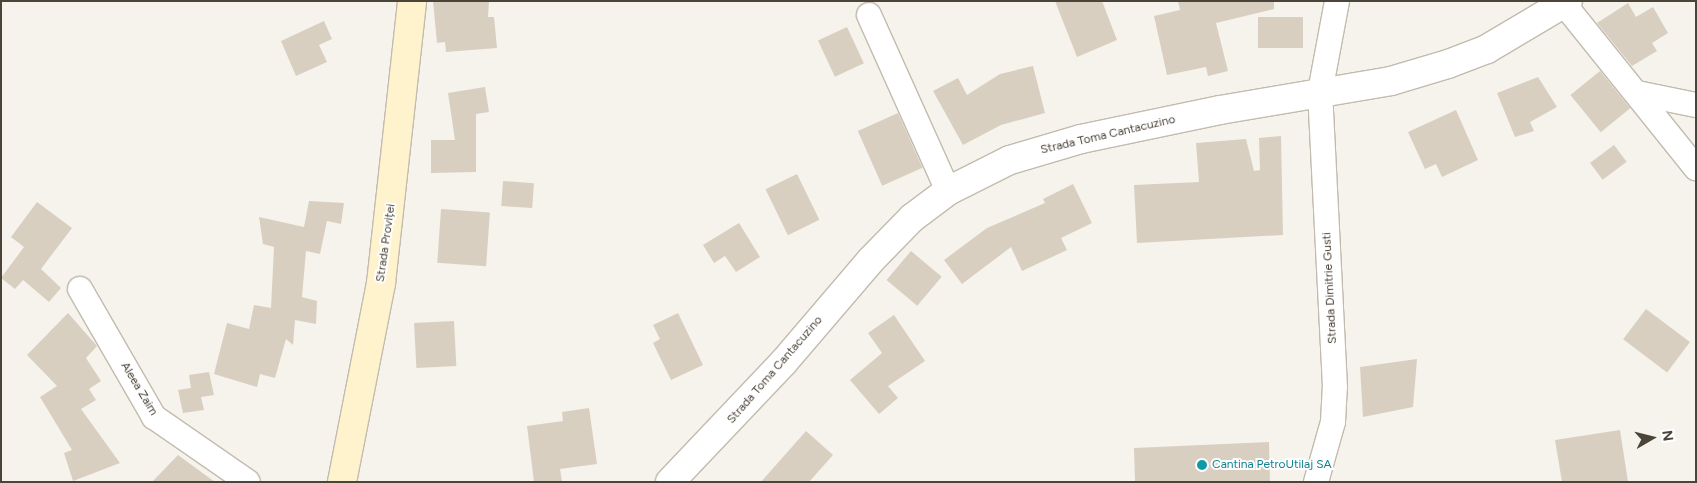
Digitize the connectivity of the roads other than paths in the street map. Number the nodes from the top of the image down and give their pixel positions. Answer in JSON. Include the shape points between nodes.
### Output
{"nodes":[{"id":1,"x":412,"y":1,"type":"edge"},
{"id":2,"x":1337,"y":1,"type":"edge"},
{"id":3,"x":1566,"y":3,"type":"edge"},
{"id":4,"x":869,"y":15,"type":"dead end"},
{"id":5,"x":1320,"y":92,"type":"junction"},
{"id":6,"x":1637,"y":93,"type":"junction"},
{"id":7,"x":1696,"y":105,"type":"edge"},
{"id":8,"x":1696,"y":168,"type":"edge"},
{"id":9,"x":948,"y":191,"type":"junction"},
{"id":10,"x":80,"y":289,"type":"dead end"},
{"id":11,"x":248,"y":482,"type":"edge"},
{"id":12,"x":342,"y":482,"type":"edge"},
{"id":13,"x":670,"y":482,"type":"edge"},
{"id":14,"x":1316,"y":482,"type":"edge"}],
"edges":[{"from":1,"to":12,"type":"main road","name":"Strada Proviței","via":[[381,283]]},
{"from":2,"to":5,"type":"street","name":"Strada Dimitrie Gusti"},
{"from":3,"to":5,"type":"street","name":"Strada Toma Cantacuzino","via":[[1487,49],[1448,64],[1391,81]]},
{"from":3,"to":6,"type":"street"},
{"from":4,"to":9,"type":"street"},
{"from":5,"to":9,"type":"street","name":"Strada Toma Cantacuzino","via":[[1081,139],[1010,160]]},
{"from":5,"to":14,"type":"street","name":"Strada Dimitrie Gusti","via":[[1336,388],[1333,422]]},
{"from":6,"to":7,"type":"street"},
{"from":6,"to":8,"type":"street"},
{"from":9,"to":13,"type":"street","name":"Strada Toma Cantacuzino","via":[[912,218],[871,260],[783,363]]},
{"from":10,"to":11,"type":"street","name":"Aleea Zaim","via":[[154,417]]}]}
